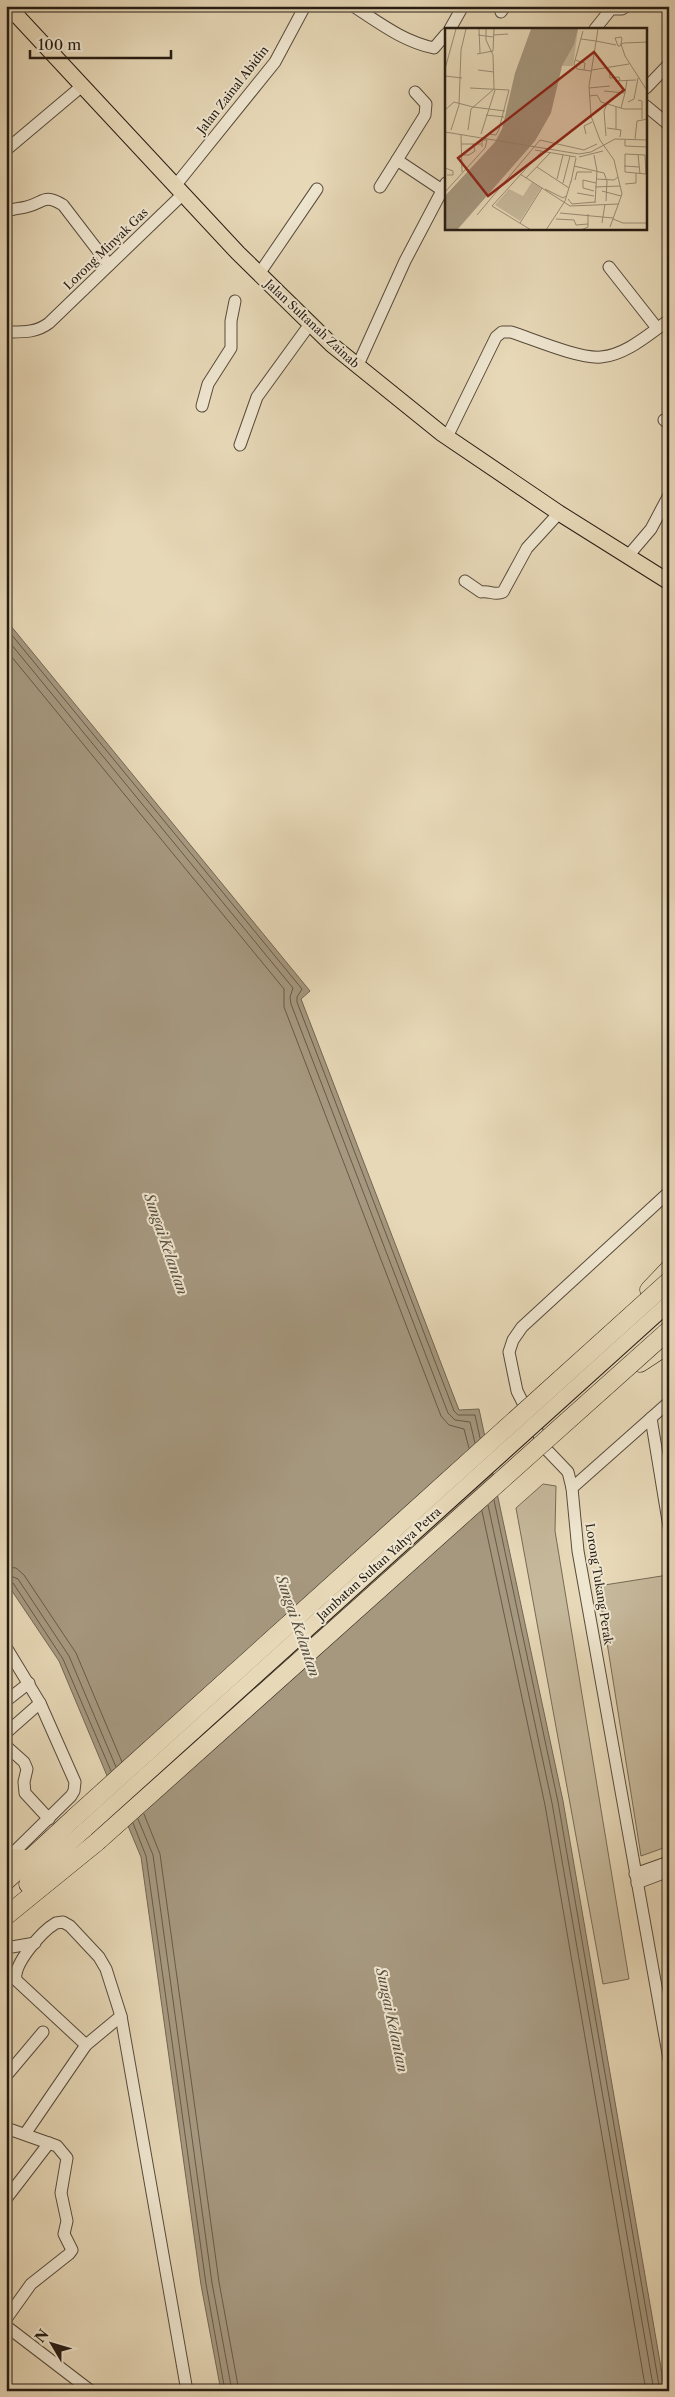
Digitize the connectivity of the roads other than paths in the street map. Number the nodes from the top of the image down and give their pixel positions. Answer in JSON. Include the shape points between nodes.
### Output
{"nodes":[{"id":1,"x":8,"y":6,"type":"edge"},
{"id":2,"x":306,"y":6,"type":"edge"},
{"id":3,"x":354,"y":6,"type":"edge"},
{"id":4,"x":463,"y":6,"type":"edge"},
{"id":5,"x":627,"y":6,"type":"edge"},
{"id":6,"x":451,"y":28,"type":"edge"},
{"id":7,"x":596,"y":28,"type":"edge"},
{"id":8,"x":445,"y":35,"type":"edge"},
{"id":9,"x":669,"y":64,"type":"edge"},
{"id":10,"x":82,"y":86,"type":"junction"},
{"id":11,"x":648,"y":86,"type":"edge"},
{"id":12,"x":415,"y":92,"type":"dead end"},
{"id":13,"x":648,"y":108,"type":"edge"},
{"id":14,"x":669,"y":125,"type":"edge"},
{"id":15,"x":6,"y":150,"type":"edge"},
{"id":16,"x":397,"y":160,"type":"junction"},
{"id":17,"x":444,"y":186,"type":"edge"},
{"id":18,"x":380,"y":188,"type":"dead end"},
{"id":19,"x":317,"y":189,"type":"dead end"},
{"id":20,"x":179,"y":190,"type":"junction"},
{"id":21,"x":6,"y":212,"type":"edge"},
{"id":22,"x":109,"y":265,"type":"junction"},
{"id":23,"x":609,"y":267,"type":"dead end"},
{"id":24,"x":259,"y":274,"type":"junction"},
{"id":25,"x":235,"y":301,"type":"dead end"},
{"id":26,"x":669,"y":320,"type":"edge"},
{"id":27,"x":310,"y":324,"type":"junction"},
{"id":28,"x":657,"y":328,"type":"junction"},
{"id":29,"x":6,"y":332,"type":"edge"},
{"id":30,"x":358,"y":367,"type":"junction"},
{"id":31,"x":202,"y":406,"type":"dead end"},
{"id":32,"x":446,"y":437,"type":"junction"},
{"id":33,"x":240,"y":445,"type":"dead end"},
{"id":34,"x":669,"y":495,"type":"edge"},
{"id":35,"x":559,"y":512,"type":"junction"},
{"id":36,"x":628,"y":556,"type":"junction"},
{"id":37,"x":465,"y":581,"type":"dead end"},
{"id":38,"x":669,"y":582,"type":"edge"},
{"id":39,"x":669,"y":1192,"type":"edge"},
{"id":40,"x":669,"y":1269,"type":"edge"},
{"id":41,"x":669,"y":1281,"type":"edge"},
{"id":42,"x":669,"y":1303,"type":"edge"},
{"id":43,"x":669,"y":1330,"type":"edge"},
{"id":44,"x":669,"y":1344,"type":"edge"},
{"id":45,"x":592,"y":1350,"type":"junction"},
{"id":46,"x":617,"y":1377,"type":"junction"},
{"id":47,"x":669,"y":1402,"type":"edge"},
{"id":48,"x":651,"y":1418,"type":"junction"},
{"id":49,"x":572,"y":1488,"type":"junction"},
{"id":50,"x":669,"y":1527,"type":"edge"},
{"id":51,"x":6,"y":1647,"type":"edge"},
{"id":52,"x":28,"y":1683,"type":"junction"},
{"id":53,"x":6,"y":1701,"type":"edge"},
{"id":54,"x":40,"y":1702,"type":"junction"},
{"id":55,"x":6,"y":1734,"type":"edge"},
{"id":56,"x":6,"y":1746,"type":"edge"},
{"id":57,"x":49,"y":1818,"type":"junction"},
{"id":58,"x":86,"y":1829,"type":"junction"},
{"id":59,"x":67,"y":1846,"type":"junction"},
{"id":60,"x":29,"y":1859,"type":"junction"},
{"id":61,"x":6,"y":1861,"type":"edge"},
{"id":62,"x":669,"y":1862,"type":"edge"},
{"id":63,"x":669,"y":1872,"type":"edge"},
{"id":64,"x":636,"y":1879,"type":"junction"},
{"id":65,"x":6,"y":1881,"type":"edge"},
{"id":66,"x":6,"y":1896,"type":"edge"},
{"id":67,"x":6,"y":1904,"type":"edge"},
{"id":68,"x":6,"y":1916,"type":"edge"},
{"id":69,"x":35,"y":1943,"type":"junction"},
{"id":70,"x":6,"y":1948,"type":"edge"},
{"id":71,"x":121,"y":2016,"type":"junction"},
{"id":72,"x":43,"y":2032,"type":"dead end"},
{"id":73,"x":86,"y":2045,"type":"junction"},
{"id":74,"x":669,"y":2059,"type":"edge"},
{"id":75,"x":6,"y":2076,"type":"edge"},
{"id":76,"x":6,"y":2128,"type":"edge"},
{"id":77,"x":25,"y":2134,"type":"junction"},
{"id":78,"x":49,"y":2143,"type":"junction"},
{"id":79,"x":6,"y":2199,"type":"edge"},
{"id":80,"x":6,"y":2319,"type":"edge"},
{"id":81,"x":6,"y":2326,"type":"edge"},
{"id":82,"x":92,"y":2391,"type":"edge"},
{"id":83,"x":187,"y":2391,"type":"edge"}],
"edges":[{"from":1,"to":10,"type":"main road","name":"Jalan Sultanah Zainab"},
{"from":2,"to":20,"type":"street","name":"Jalan Zainal Abidin","via":[[275,62]]},
{"from":3,"to":8,"type":"street","via":[[380,26],[417,44],[434,48]]},
{"from":4,"to":6,"type":"street"},
{"from":5,"to":7,"type":"street","via":[[611,9]]},
{"from":9,"to":11,"type":"street"},
{"from":10,"to":15,"type":"street"},
{"from":10,"to":20,"type":"main road","name":"Jalan Sultanah Zainab"},
{"from":12,"to":16,"type":"street","via":[[426,104],[425,115]]},
{"from":13,"to":14,"type":"street"},
{"from":16,"to":17,"type":"street"},
{"from":16,"to":18,"type":"street"},
{"from":17,"to":30,"type":"street","via":[[405,260]]},
{"from":19,"to":24,"type":"street"},
{"from":20,"to":22,"type":"street","name":"Lorong Minyak Gas"},
{"from":20,"to":24,"type":"main road","name":"Jalan Sultanah Zainab"},
{"from":21,"to":22,"type":"street","via":[[48,198],[63,204]]},
{"from":22,"to":29,"type":"street","name":"Lorong Minyak Gas","via":[[40,330]]},
{"from":23,"to":28,"type":"street"},
{"from":24,"to":27,"type":"main road","name":"Jalan Sultanah Zainab"},
{"from":25,"to":31,"type":"street","via":[[231,348],[208,384]]},
{"from":26,"to":28,"type":"street"},
{"from":27,"to":30,"type":"main road","name":"Jalan Sultanah Zainab"},
{"from":27,"to":33,"type":"street","via":[[256,397]]},
{"from":28,"to":32,"type":"street","via":[[628,348],[601,357],[588,357],[511,332],[502,332]]},
{"from":30,"to":32,"type":"main road","name":"Jalan Sultanah Zainab"},
{"from":32,"to":35,"type":"main road","name":"Jalan Sultanah Zainab"},
{"from":34,"to":36,"type":"street","via":[[651,529]]},
{"from":35,"to":36,"type":"main road","name":"Jalan Sultanah Zainab"},
{"from":35,"to":37,"type":"street","via":[[527,548],[503,592],[481,592]]},
{"from":36,"to":38,"type":"main road","name":"Jalan Sultanah Zainab"},
{"from":39,"to":49,"type":"street","name":"Lorong Tukang Perak","via":[[522,1327],[509,1352],[517,1391],[546,1449],[568,1472]]},
{"from":40,"to":45,"type":"highway","bridge":true},
{"from":41,"to":45,"type":"highway","name":"Jambatan Sultan Yahya Petra","bridge":true},
{"from":42,"to":58,"type":"main road","name":"Jambatan Sultan Yahya Petra","bridge":true},
{"from":43,"to":46,"type":"highway","name":"Jambatan Sultan Yahya Petra","bridge":true},
{"from":44,"to":46,"type":"highway","bridge":true},
{"from":45,"to":58,"type":"highway","name":"Jambatan Sultan Yahya Petra","bridge":true},
{"from":46,"to":58,"type":"highway","name":"Jambatan Sultan Yahya Petra","bridge":true},
{"from":47,"to":48,"type":"street"},
{"from":48,"to":49,"type":"street"},
{"from":48,"to":50,"type":"street"},
{"from":49,"to":64,"type":"street","name":"Lorong Tukang Perak","via":[[578,1551]]},
{"from":51,"to":52,"type":"street"},
{"from":52,"to":53,"type":"street"},
{"from":52,"to":54,"type":"street"},
{"from":54,"to":55,"type":"street"},
{"from":54,"to":57,"type":"street","via":[[75,1782],[71,1796]]},
{"from":56,"to":57,"type":"street","via":[[24,1762],[27,1769],[25,1793]]},
{"from":57,"to":61,"type":"street"},
{"from":58,"to":59,"type":"main road","name":"Jambatan Sultan Yahya Petra"},
{"from":58,"to":60,"type":"highway"},
{"from":58,"to":68,"type":"highway"},
{"from":59,"to":66,"type":"highway"},
{"from":59,"to":67,"type":"highway"},
{"from":60,"to":61,"type":"highway"},
{"from":60,"to":65,"type":"highway"},
{"from":62,"to":64,"type":"street"},
{"from":63,"to":64,"type":"street"},
{"from":64,"to":74,"type":"street","name":"Lorong Tukang Perak"},
{"from":69,"to":70,"type":"street"},
{"from":69,"to":71,"type":"street","via":[[56,1923],[70,1926],[106,1969]]},
{"from":69,"to":73,"type":"street","via":[[17,1968],[16,1980]]},
{"from":71,"to":73,"type":"street"},
{"from":71,"to":83,"type":"street"},
{"from":72,"to":75,"type":"street"},
{"from":73,"to":77,"type":"street"},
{"from":76,"to":77,"type":"street"},
{"from":77,"to":78,"type":"street"},
{"from":78,"to":79,"type":"street"},
{"from":78,"to":80,"type":"street","via":[[58,2146],[66,2158],[61,2193],[67,2222],[64,2234],[72,2250],[31,2284]]},
{"from":81,"to":82,"type":"street"}]}
